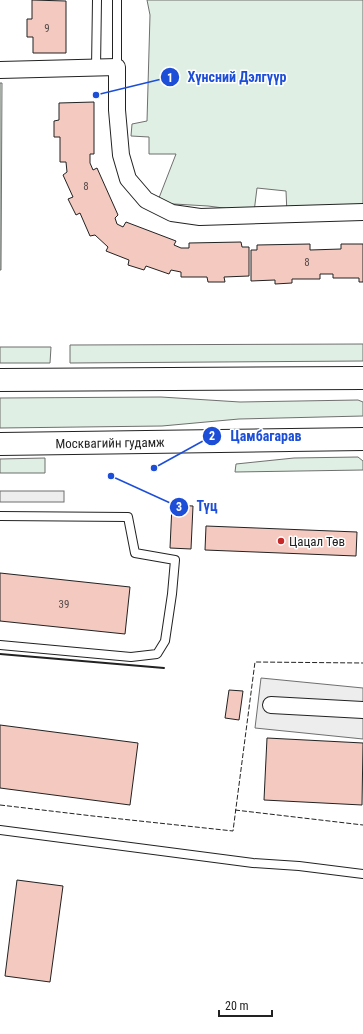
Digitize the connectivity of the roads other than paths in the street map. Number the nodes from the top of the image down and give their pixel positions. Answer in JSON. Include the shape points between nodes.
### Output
{"nodes":[{"id":1,"x":96,"y":0,"type":"edge"},
{"id":2,"x":117,"y":0,"type":"edge"},
{"id":3,"x":117,"y":67,"type":"junction"},
{"id":4,"x":96,"y":68,"type":"junction"},
{"id":5,"x":0,"y":70,"type":"edge"},
{"id":6,"x":363,"y":212,"type":"edge"},
{"id":7,"x":363,"y":378,"type":"edge"},
{"id":8,"x":0,"y":380,"type":"edge"},
{"id":9,"x":363,"y":439,"type":"edge"},
{"id":10,"x":0,"y":444,"type":"edge"},
{"id":11,"x":0,"y":516,"type":"edge"},
{"id":12,"x":0,"y":644,"type":"edge"},
{"id":13,"x":271,"y":705,"type":"dead end"},
{"id":14,"x":363,"y":710,"type":"edge"},
{"id":15,"x":0,"y":830,"type":"edge"},
{"id":16,"x":363,"y":874,"type":"edge"}],
"edges":[{"from":1,"to":4,"type":"lane"},
{"from":2,"to":3,"type":"lane"},
{"from":3,"to":4,"type":"street"},
{"from":3,"to":6,"type":"street","via":[[121,155],[128,179],[146,200],[172,213],[200,217]]},
{"from":4,"to":5,"type":"street"},
{"from":7,"to":8,"type":"highway"},
{"from":9,"to":10,"type":"highway","name":"Москвагийн гудамж"},
{"from":11,"to":12,"type":"lane","via":[[128,518],[135,553],[175,560],[165,641],[157,654],[131,657]]},
{"from":13,"to":14,"type":"street"},
{"from":15,"to":16,"type":"lane","via":[[253,863]]}]}
